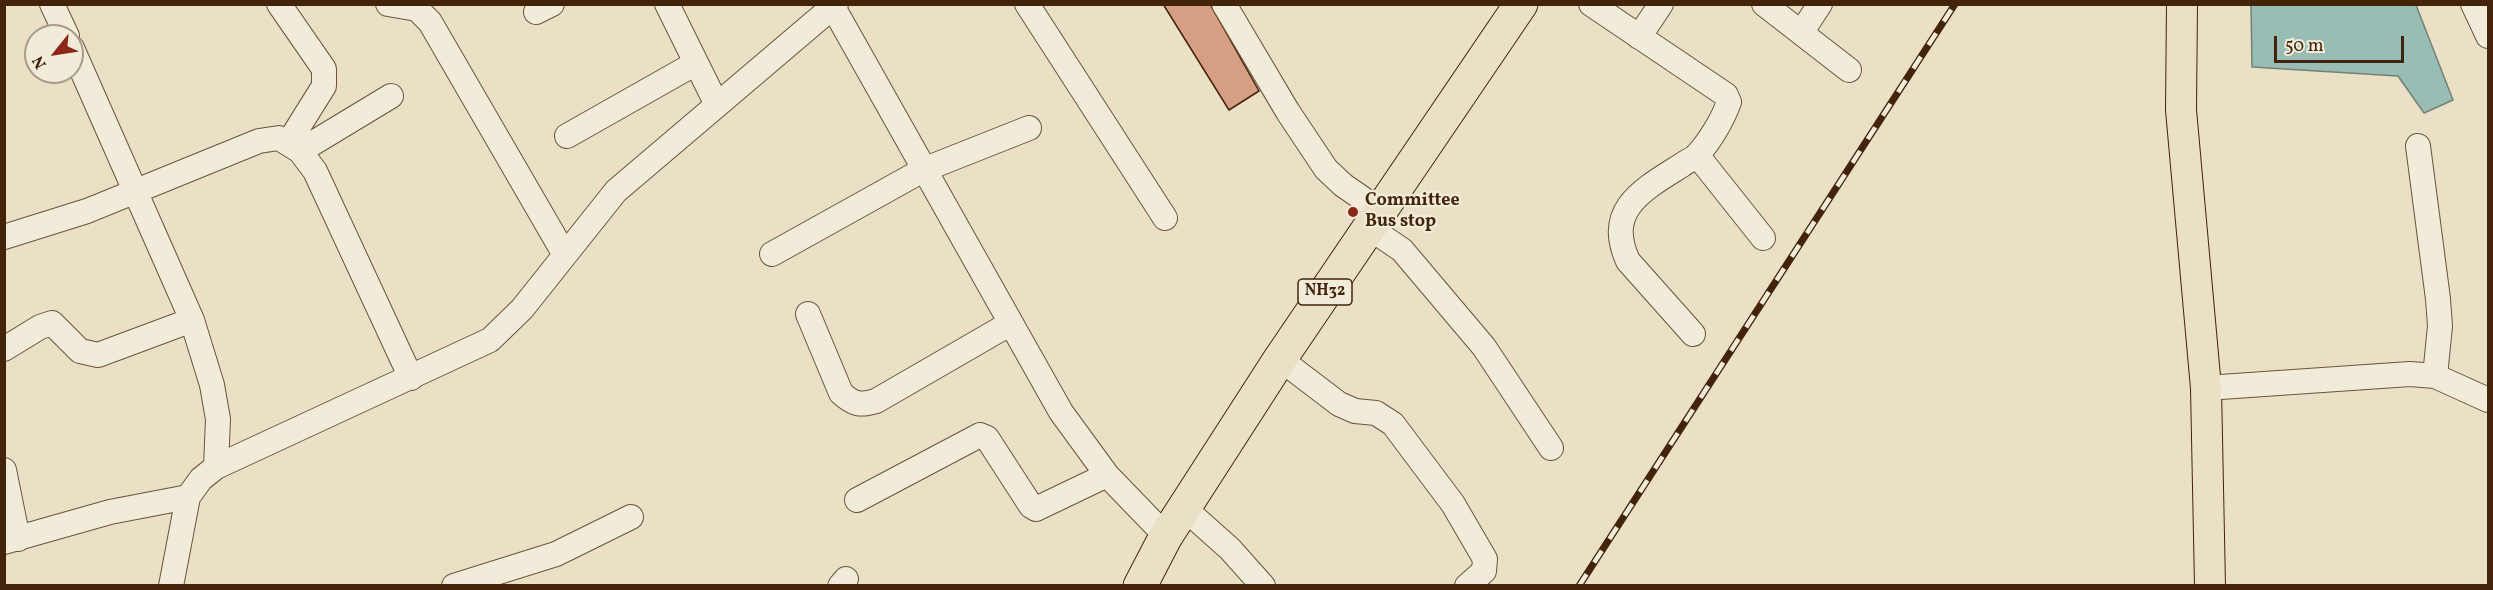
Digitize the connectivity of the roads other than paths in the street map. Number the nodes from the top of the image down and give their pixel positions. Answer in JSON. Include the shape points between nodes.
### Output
{"nodes":[{"id":1,"x":52,"y":4,"type":"edge"},
{"id":2,"x":279,"y":4,"type":"edge"},
{"id":3,"x":387,"y":4,"type":"edge"},
{"id":4,"x":667,"y":4,"type":"edge"},
{"id":5,"x":1027,"y":4,"type":"edge"},
{"id":6,"x":1224,"y":4,"type":"edge"},
{"id":7,"x":1521,"y":4,"type":"edge"},
{"id":8,"x":1591,"y":4,"type":"edge"},
{"id":9,"x":1661,"y":4,"type":"edge"},
{"id":10,"x":1764,"y":4,"type":"edge"},
{"id":11,"x":1820,"y":4,"type":"edge"},
{"id":12,"x":2182,"y":4,"type":"edge"},
{"id":13,"x":2473,"y":4,"type":"edge"},
{"id":14,"x":835,"y":6,"type":"edge"},
{"id":15,"x":426,"y":8,"type":"edge"},
{"id":16,"x":61,"y":24,"type":"edge"},
{"id":17,"x":1801,"y":33,"type":"junction"},
{"id":18,"x":2488,"y":36,"type":"edge"},
{"id":19,"x":1639,"y":37,"type":"junction"},
{"id":20,"x":696,"y":63,"type":"junction"},
{"id":21,"x":1850,"y":70,"type":"dead end"},
{"id":22,"x":84,"y":74,"type":"edge"},
{"id":23,"x":391,"y":96,"type":"dead end"},
{"id":24,"x":717,"y":105,"type":"junction"},
{"id":25,"x":1029,"y":128,"type":"dead end"},
{"id":26,"x":567,"y":136,"type":"dead end"},
{"id":27,"x":294,"y":146,"type":"junction"},
{"id":28,"x":2418,"y":146,"type":"dead end"},
{"id":29,"x":1697,"y":155,"type":"junction"},
{"id":30,"x":923,"y":170,"type":"junction"},
{"id":31,"x":138,"y":192,"type":"junction"},
{"id":32,"x":1165,"y":218,"type":"dead end"},
{"id":33,"x":1374,"y":218,"type":"junction"},
{"id":34,"x":4,"y":237,"type":"edge"},
{"id":35,"x":1763,"y":238,"type":"dead end"},
{"id":36,"x":772,"y":254,"type":"dead end"},
{"id":37,"x":565,"y":255,"type":"junction"},
{"id":38,"x":808,"y":314,"type":"dead end"},
{"id":39,"x":192,"y":320,"type":"junction"},
{"id":40,"x":1011,"y":323,"type":"junction"},
{"id":41,"x":1694,"y":334,"type":"dead end"},
{"id":42,"x":4,"y":349,"type":"edge"},
{"id":43,"x":1280,"y":359,"type":"junction"},
{"id":44,"x":2435,"y":376,"type":"junction"},
{"id":45,"x":411,"y":378,"type":"junction"},
{"id":46,"x":2206,"y":388,"type":"junction"},
{"id":47,"x":2488,"y":400,"type":"edge"},
{"id":48,"x":1551,"y":448,"type":"dead end"},
{"id":49,"x":216,"y":467,"type":"junction"},
{"id":50,"x":4,"y":470,"type":"edge"},
{"id":51,"x":1107,"y":475,"type":"junction"},
{"id":52,"x":188,"y":497,"type":"junction"},
{"id":53,"x":857,"y":500,"type":"dead end"},
{"id":54,"x":1184,"y":508,"type":"junction"},
{"id":55,"x":632,"y":518,"type":"dead end"},
{"id":56,"x":1166,"y":536,"type":"junction"},
{"id":57,"x":11,"y":540,"type":"edge"},
{"id":58,"x":171,"y":585,"type":"edge"},
{"id":59,"x":454,"y":585,"type":"edge"},
{"id":60,"x":1140,"y":585,"type":"edge"},
{"id":61,"x":1263,"y":585,"type":"edge"},
{"id":62,"x":1467,"y":585,"type":"edge"},
{"id":63,"x":2210,"y":585,"type":"edge"}],
"edges":[{"from":1,"to":16,"type":"street"},
{"from":2,"to":27,"type":"street","via":[[326,77]]},
{"from":3,"to":15,"type":"street"},
{"from":4,"to":20,"type":"street"},
{"from":5,"to":32,"type":"street"},
{"from":6,"to":33,"type":"street","via":[[1326,169]]},
{"from":7,"to":33,"type":"highway","number":"NH32"},
{"from":8,"to":19,"type":"street"},
{"from":9,"to":19,"type":"street"},
{"from":10,"to":17,"type":"street"},
{"from":11,"to":17,"type":"street"},
{"from":12,"to":46,"type":"main road","via":[[2181,110]]},
{"from":13,"to":18,"type":"street"},
{"from":14,"to":24,"type":"street"},
{"from":14,"to":30,"type":"street"},
{"from":15,"to":37,"type":"street"},
{"from":17,"to":21,"type":"street"},
{"from":19,"to":29,"type":"street","via":[[1726,94],[1730,102]]},
{"from":20,"to":24,"type":"street"},
{"from":20,"to":26,"type":"street"},
{"from":22,"to":31,"type":"street"},
{"from":23,"to":27,"type":"street"},
{"from":24,"to":37,"type":"street","via":[[616,191]]},
{"from":25,"to":30,"type":"street"},
{"from":27,"to":31,"type":"street","via":[[279,138],[259,141]]},
{"from":27,"to":45,"type":"street","via":[[315,171]]},
{"from":28,"to":44,"type":"street","via":[[2440,326]]},
{"from":29,"to":35,"type":"street"},
{"from":29,"to":41,"type":"street","via":[[1634,200],[1620,222],[1628,261]]},
{"from":30,"to":36,"type":"street"},
{"from":30,"to":40,"type":"street"},
{"from":31,"to":34,"type":"street"},
{"from":31,"to":39,"type":"street"},
{"from":33,"to":43,"type":"highway","number":"NH32"},
{"from":33,"to":48,"type":"street","via":[[1470,330]]},
{"from":37,"to":45,"type":"street","via":[[522,309],[490,339]]},
{"from":38,"to":40,"type":"street","via":[[842,393],[851,403],[863,405]]},
{"from":39,"to":42,"type":"street","via":[[98,355],[80,351],[52,323]]},
{"from":39,"to":49,"type":"street","via":[[218,419]]},
{"from":40,"to":51,"type":"street","via":[[1061,411]]},
{"from":43,"to":54,"type":"highway","number":"NH32"},
{"from":43,"to":62,"type":"street","via":[[1339,404],[1355,411],[1376,413],[1393,424],[1453,504],[1485,559],[1484,571]]},
{"from":44,"to":46,"type":"street","via":[[2410,374]]},
{"from":44,"to":47,"type":"street"},
{"from":45,"to":49,"type":"street"},
{"from":46,"to":63,"type":"main road"},
{"from":49,"to":52,"type":"street"},
{"from":50,"to":57,"type":"street"},
{"from":51,"to":53,"type":"street","via":[[1036,509],[987,438],[980,435]]},
{"from":51,"to":56,"type":"street"},
{"from":52,"to":57,"type":"street"},
{"from":52,"to":58,"type":"street"},
{"from":54,"to":56,"type":"highway","number":"NH32"},
{"from":54,"to":61,"type":"street"},
{"from":55,"to":59,"type":"street","via":[[556,554]]},
{"from":56,"to":60,"type":"highway","number":"NH32"}]}
